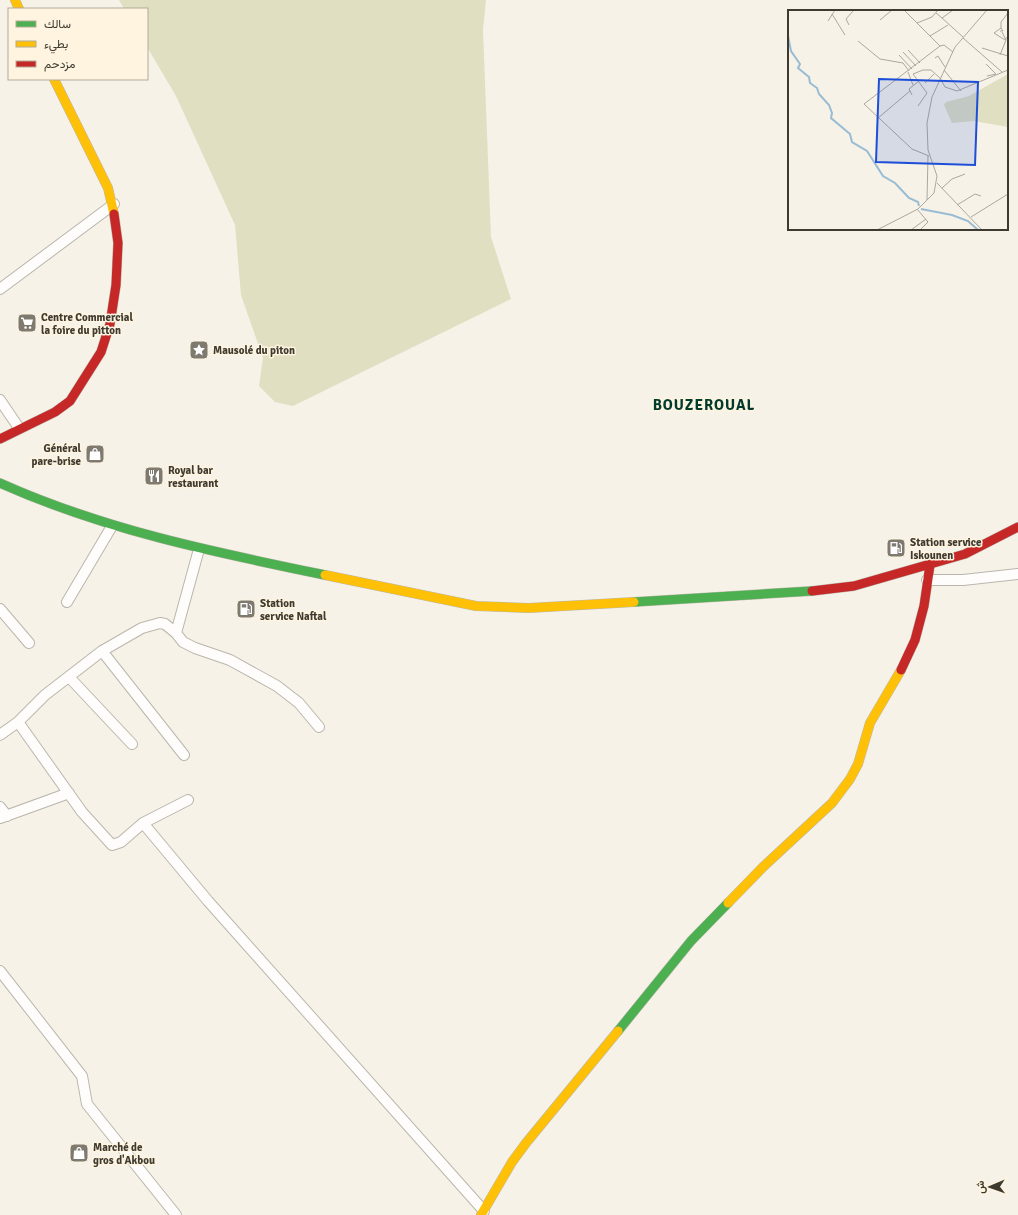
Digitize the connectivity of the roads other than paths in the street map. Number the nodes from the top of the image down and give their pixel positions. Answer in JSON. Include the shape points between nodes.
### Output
{"nodes":[{"id":1,"x":54,"y":80,"type":"edge"},
{"id":2,"x":114,"y":204,"type":"junction"},
{"id":3,"x":0,"y":289,"type":"edge"},
{"id":4,"x":0,"y":400,"type":"edge"},
{"id":5,"x":19,"y":428,"type":"junction"},
{"id":6,"x":0,"y":439,"type":"edge"},
{"id":7,"x":0,"y":483,"type":"edge"},
{"id":8,"x":112,"y":526,"type":"junction"},
{"id":9,"x":1018,"y":527,"type":"edge"},
{"id":10,"x":199,"y":549,"type":"junction"},
{"id":11,"x":930,"y":565,"type":"junction"},
{"id":12,"x":1018,"y":574,"type":"edge"},
{"id":13,"x":927,"y":580,"type":"junction"},
{"id":14,"x":67,"y":602,"type":"dead end"},
{"id":15,"x":0,"y":609,"type":"edge"},
{"id":16,"x":176,"y":633,"type":"junction"},
{"id":17,"x":29,"y":643,"type":"dead end"},
{"id":18,"x":102,"y":651,"type":"junction"},
{"id":19,"x":69,"y":677,"type":"junction"},
{"id":20,"x":18,"y":722,"type":"junction"},
{"id":21,"x":319,"y":727,"type":"dead end"},
{"id":22,"x":0,"y":735,"type":"edge"},
{"id":23,"x":132,"y":744,"type":"dead end"},
{"id":24,"x":184,"y":755,"type":"dead end"},
{"id":25,"x":69,"y":793,"type":"junction"},
{"id":26,"x":188,"y":800,"type":"dead end"},
{"id":27,"x":0,"y":807,"type":"edge"},
{"id":28,"x":4,"y":817,"type":"edge"},
{"id":29,"x":143,"y":823,"type":"junction"},
{"id":30,"x":0,"y":971,"type":"edge"},
{"id":31,"x":482,"y":1213,"type":"edge"},
{"id":32,"x":176,"y":1215,"type":"edge"}],
"edges":[{"from":1,"to":2,"type":"street"},
{"from":2,"to":3,"type":"street"},
{"from":2,"to":5,"type":"street","via":[[118,251],[114,307],[105,341],[96,361],[71,400],[60,409]]},
{"from":4,"to":5,"type":"street"},
{"from":5,"to":6,"type":"street"},
{"from":7,"to":8,"type":"street","via":[[27,496]]},
{"from":8,"to":10,"type":"street"},
{"from":8,"to":14,"type":"street"},
{"from":9,"to":11,"type":"street","via":[[966,554]]},
{"from":10,"to":11,"type":"street","via":[[461,603],[498,608],[805,592],[854,586]]},
{"from":10,"to":16,"type":"street"},
{"from":11,"to":13,"type":"street"},
{"from":12,"to":13,"type":"street","via":[[963,580]]},
{"from":13,"to":31,"type":"street","via":[[924,606],[915,640],[900,672],[870,723],[858,764],[850,779],[808,828],[763,867],[692,941],[526,1143]]},
{"from":15,"to":17,"type":"street"},
{"from":16,"to":18,"type":"street","via":[[165,624],[156,623],[142,628]]},
{"from":16,"to":21,"type":"street","via":[[183,642],[230,660],[277,686],[299,703]]},
{"from":18,"to":19,"type":"street"},
{"from":18,"to":24,"type":"street"},
{"from":19,"to":20,"type":"street","via":[[45,695]]},
{"from":19,"to":23,"type":"street"},
{"from":20,"to":22,"type":"street"},
{"from":20,"to":25,"type":"street"},
{"from":25,"to":28,"type":"street"},
{"from":25,"to":29,"type":"street","via":[[82,812],[112,845],[121,842]]},
{"from":26,"to":29,"type":"street"},
{"from":27,"to":28,"type":"street"},
{"from":29,"to":31,"type":"street","via":[[208,901]]},
{"from":30,"to":32,"type":"street","via":[[82,1076],[87,1104]]}]}
